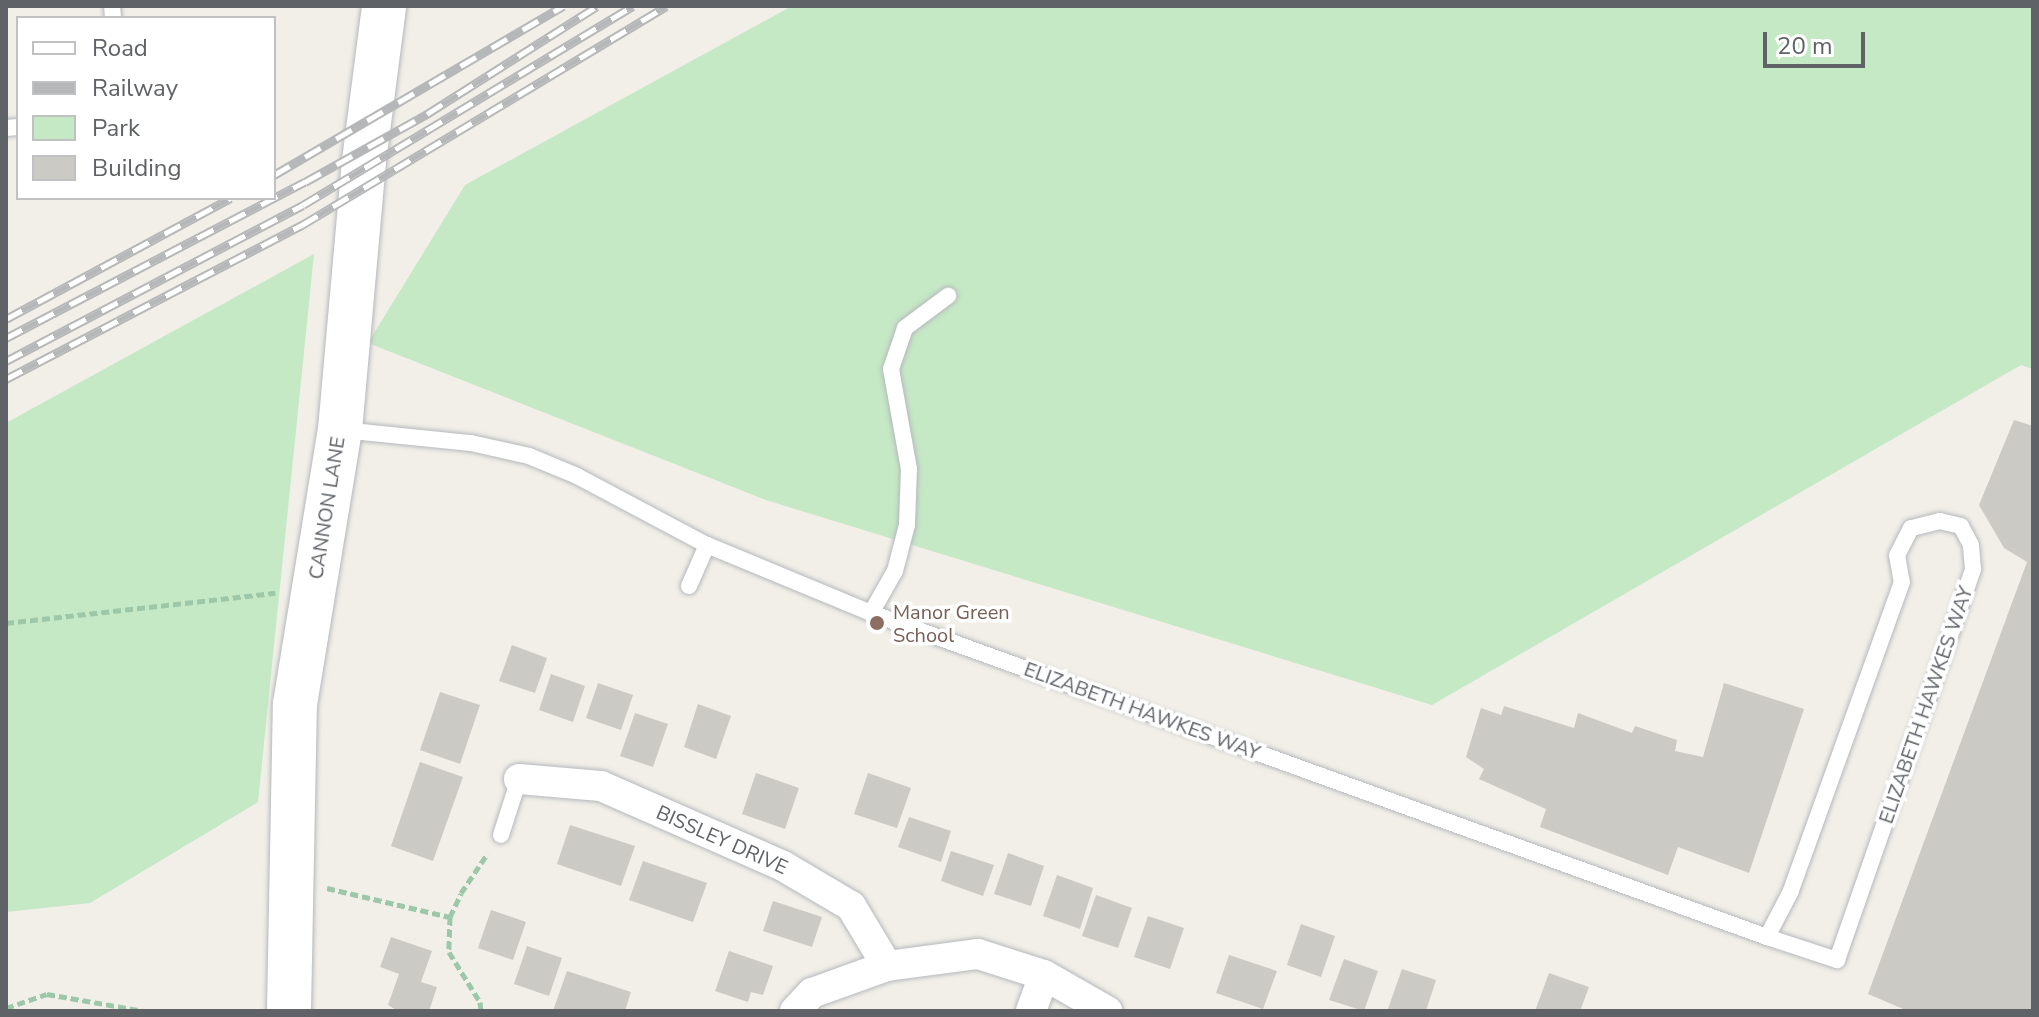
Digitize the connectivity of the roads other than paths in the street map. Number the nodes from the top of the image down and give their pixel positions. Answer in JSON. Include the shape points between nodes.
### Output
{"nodes":[{"id":1,"x":384,"y":6,"type":"edge"},
{"id":2,"x":948,"y":296,"type":"dead end"},
{"id":3,"x":340,"y":430,"type":"junction"},
{"id":4,"x":707,"y":545,"type":"junction"},
{"id":5,"x":689,"y":586,"type":"dead end"},
{"id":6,"x":871,"y":613,"type":"junction"},
{"id":7,"x":519,"y":779,"type":"joint"},
{"id":8,"x":501,"y":835,"type":"road end"},
{"id":9,"x":1767,"y":937,"type":"junction"},
{"id":10,"x":887,"y":966,"type":"junction"},
{"id":11,"x":1044,"y":975,"type":"junction"},
{"id":12,"x":289,"y":1011,"type":"edge"},
{"id":13,"x":795,"y":1011,"type":"edge"},
{"id":14,"x":1031,"y":1011,"type":"edge"},
{"id":15,"x":1107,"y":1011,"type":"edge"}],
"edges":[{"from":1,"to":3,"type":"street","name":"CANNON LANE"},
{"from":2,"to":6,"type":"lane","via":[[905,328],[891,369],[909,469],[907,525],[895,571]]},
{"from":3,"to":4,"type":"lane","name":"ELIZABETH HAWKES WAY","via":[[471,443],[529,456]]},
{"from":3,"to":12,"type":"street","name":"CANNON LANE","via":[[295,704]]},
{"from":4,"to":5,"type":"lane"},
{"from":4,"to":6,"type":"lane","name":"ELIZABETH HAWKES WAY"},
{"from":6,"to":9,"type":"lane","name":"ELIZABETH HAWKES WAY"},
{"from":7,"to":8,"type":"lane"},
{"from":7,"to":10,"type":"street","name":"BISSLEY DRIVE","via":[[601,786],[783,866],[851,906]]},
{"from":9,"to":9,"type":"lane","name":"ELIZABETH HAWKES WAY","via":[[1791,891],[1902,582],[1897,555],[1911,528],[1940,521],[1961,526],[1971,545],[1973,569],[1837,960]]},
{"from":10,"to":11,"type":"street","via":[[978,954]]},
{"from":10,"to":13,"type":"street","via":[[812,993]]},
{"from":11,"to":14,"type":"street"},
{"from":11,"to":15,"type":"street"}]}
